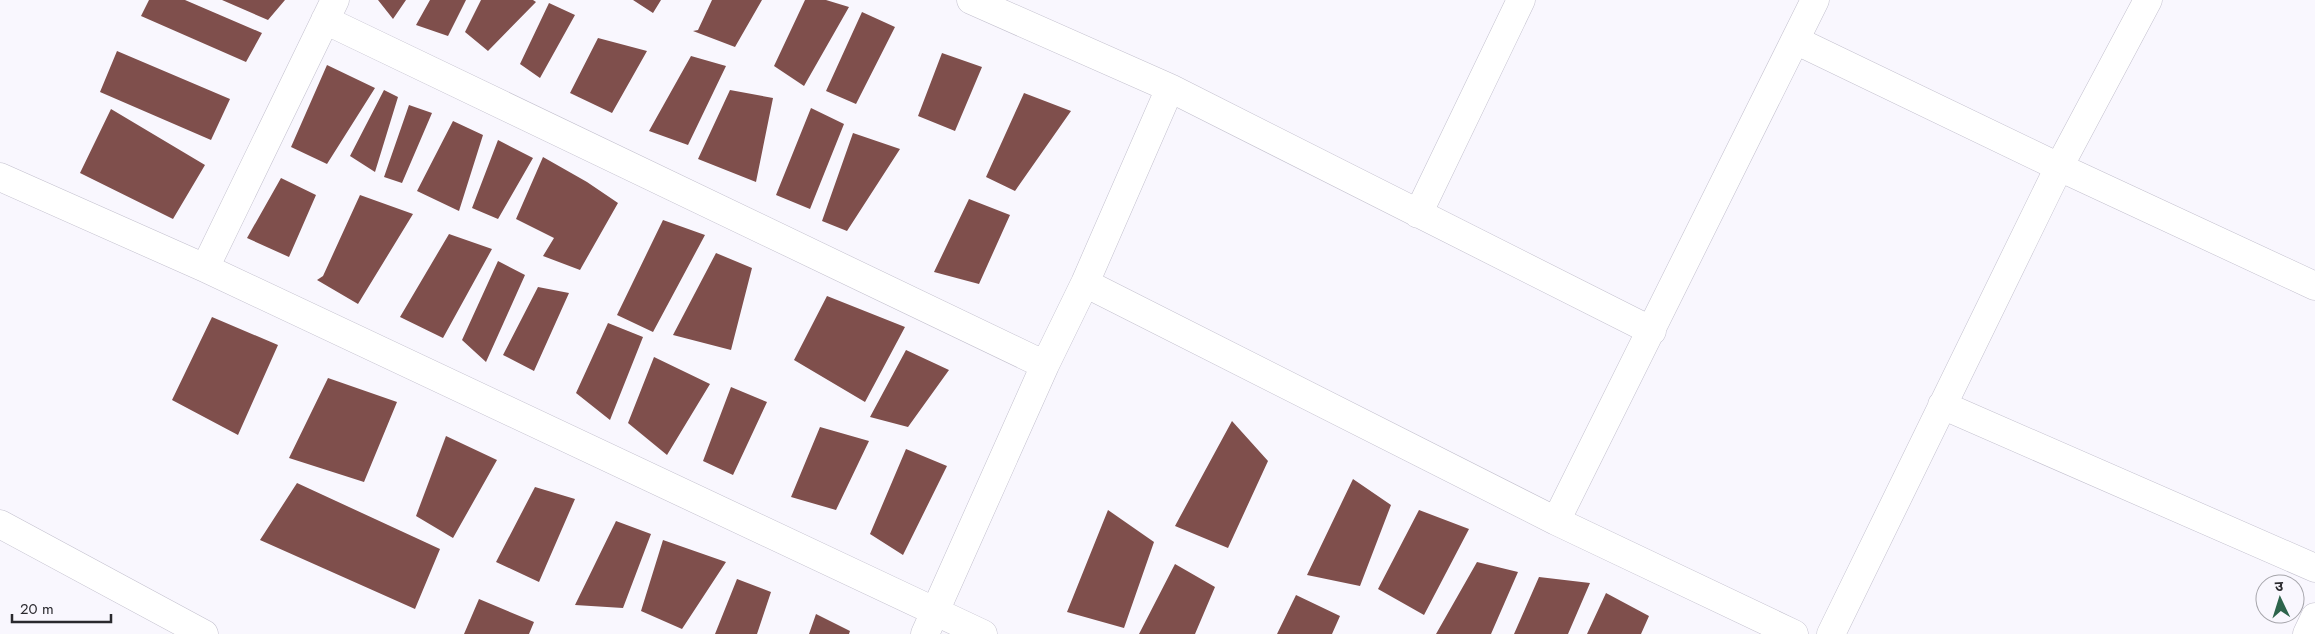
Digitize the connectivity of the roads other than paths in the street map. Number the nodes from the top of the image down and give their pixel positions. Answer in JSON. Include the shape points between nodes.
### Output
{"nodes":[{"id":1,"x":971,"y":0,"type":"edge"},
{"id":2,"x":1521,"y":0,"type":"edge"},
{"id":3,"x":1815,"y":0,"type":"edge"},
{"id":4,"x":2148,"y":0,"type":"edge"},
{"id":5,"x":330,"y":10,"type":"edge"},
{"id":6,"x":1796,"y":40,"type":"junction"},
{"id":7,"x":1170,"y":88,"type":"junction"},
{"id":8,"x":2059,"y":167,"type":"junction"},
{"id":9,"x":0,"y":176,"type":"edge"},
{"id":10,"x":1418,"y":214,"type":"junction"},
{"id":11,"x":205,"y":268,"type":"junction"},
{"id":12,"x":1085,"y":283,"type":"junction"},
{"id":13,"x":2315,"y":286,"type":"edge"},
{"id":14,"x":1652,"y":331,"type":"junction"},
{"id":15,"x":1045,"y":365,"type":"junction"},
{"id":16,"x":1942,"y":406,"type":"junction"},
{"id":17,"x":1556,"y":522,"type":"junction"},
{"id":18,"x":0,"y":524,"type":"edge"},
{"id":19,"x":2315,"y":568,"type":"edge"},
{"id":20,"x":2315,"y":618,"type":"edge"},
{"id":21,"x":930,"y":623,"type":"edge"},
{"id":22,"x":204,"y":634,"type":"edge"},
{"id":23,"x":211,"y":634,"type":"edge"},
{"id":24,"x":983,"y":634,"type":"edge"},
{"id":25,"x":1794,"y":634,"type":"edge"},
{"id":26,"x":1830,"y":634,"type":"edge"},
{"id":27,"x":2307,"y":634,"type":"edge"}],
"edges":[{"from":1,"to":7,"type":"street"},
{"from":2,"to":10,"type":"street"},
{"from":3,"to":6,"type":"street"},
{"from":4,"to":8,"type":"street"},
{"from":5,"to":11,"type":"street"},
{"from":5,"to":15,"type":"street"},
{"from":6,"to":8,"type":"street"},
{"from":6,"to":14,"type":"street"},
{"from":7,"to":10,"type":"street"},
{"from":7,"to":12,"type":"street"},
{"from":8,"to":13,"type":"street"},
{"from":8,"to":16,"type":"street"},
{"from":9,"to":11,"type":"street"},
{"from":10,"to":14,"type":"street"},
{"from":11,"to":21,"type":"street"},
{"from":12,"to":15,"type":"street"},
{"from":12,"to":17,"type":"street"},
{"from":14,"to":17,"type":"street"},
{"from":15,"to":21,"type":"street"},
{"from":16,"to":19,"type":"street"},
{"from":16,"to":26,"type":"street"},
{"from":17,"to":25,"type":"street"},
{"from":18,"to":22,"type":"street"},
{"from":20,"to":27,"type":"street"},
{"from":21,"to":24,"type":"street"},
{"from":22,"to":23,"type":"street"}]}
